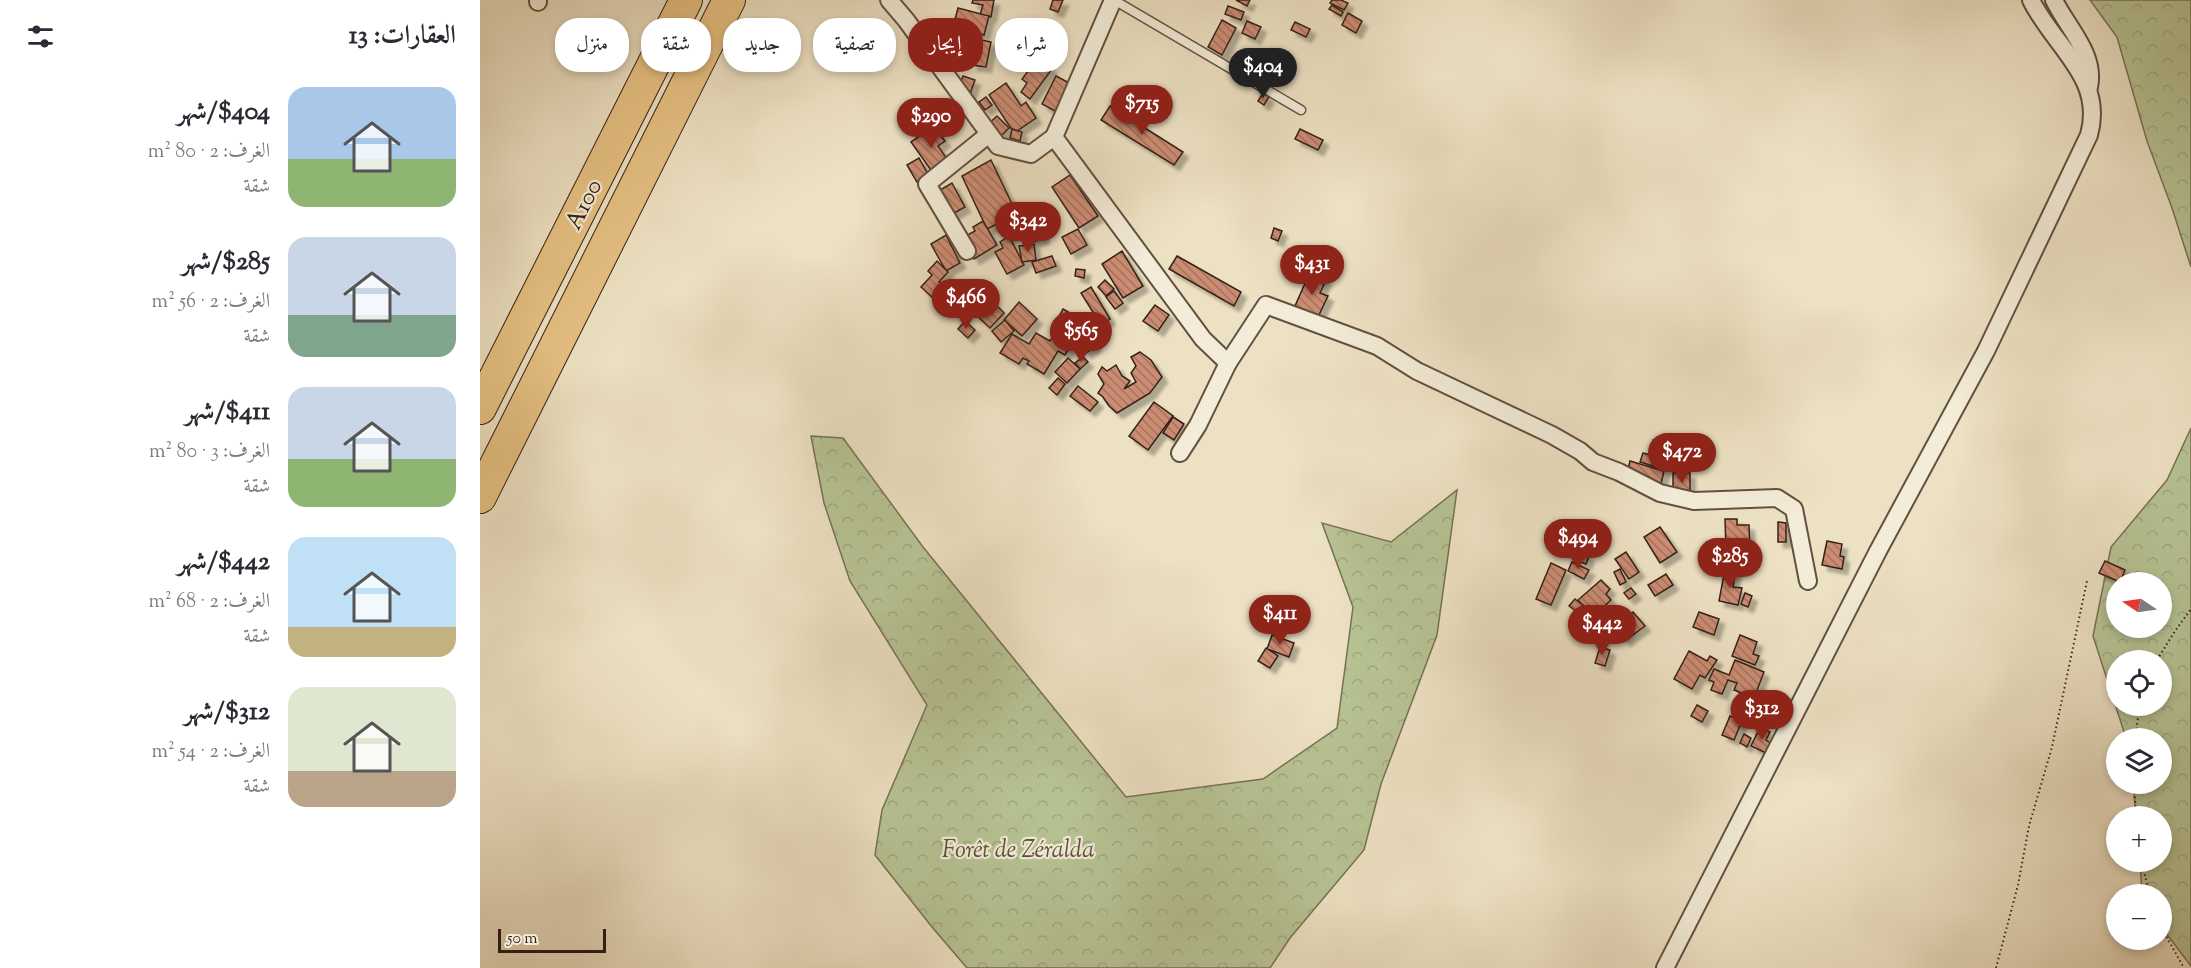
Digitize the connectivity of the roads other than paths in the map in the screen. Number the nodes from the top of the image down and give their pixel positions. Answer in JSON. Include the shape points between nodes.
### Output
{"nodes":[{"id":1,"x":686,"y":0,"type":"edge"},
{"id":2,"x":729,"y":0,"type":"edge"},
{"id":3,"x":889,"y":0,"type":"edge"},
{"id":4,"x":1114,"y":0,"type":"edge"},
{"id":5,"x":2031,"y":0,"type":"edge"},
{"id":6,"x":2054,"y":0,"type":"edge"},
{"id":7,"x":2088,"y":88,"type":"junction"},
{"id":8,"x":1301,"y":110,"type":"dead end"},
{"id":9,"x":989,"y":134,"type":"junction"},
{"id":10,"x":1054,"y":137,"type":"junction"},
{"id":11,"x":967,"y":251,"type":"dead end"},
{"id":12,"x":1228,"y":363,"type":"junction"},
{"id":13,"x":480,"y":408,"type":"edge"},
{"id":14,"x":1180,"y":453,"type":"dead end"},
{"id":15,"x":480,"y":497,"type":"edge"},
{"id":16,"x":1808,"y":581,"type":"dead end"},
{"id":17,"x":1665,"y":968,"type":"edge"}],
"edges":[{"from":1,"to":13,"type":"highway","name":"A100","number":"A100"},
{"from":2,"to":15,"type":"highway","number":"A100"},
{"from":3,"to":9,"type":"street"},
{"from":4,"to":8,"type":"lane"},
{"from":4,"to":10,"type":"street"},
{"from":5,"to":7,"type":"street"},
{"from":6,"to":7,"type":"street","via":[[2086,54],[2091,71]]},
{"from":7,"to":17,"type":"street","via":[[2093,117],[2088,135],[2043,233],[1986,351],[1878,551]]},
{"from":9,"to":10,"type":"street","via":[[998,147],[1031,154]]},
{"from":9,"to":11,"type":"street","via":[[927,184]]},
{"from":10,"to":12,"type":"street","via":[[1203,339]]},
{"from":12,"to":14,"type":"street"},
{"from":12,"to":16,"type":"street","via":[[1266,305],[1377,346],[1417,370],[1552,435],[1593,462],[1660,493],[1694,501],[1777,498],[1794,509]]}]}
